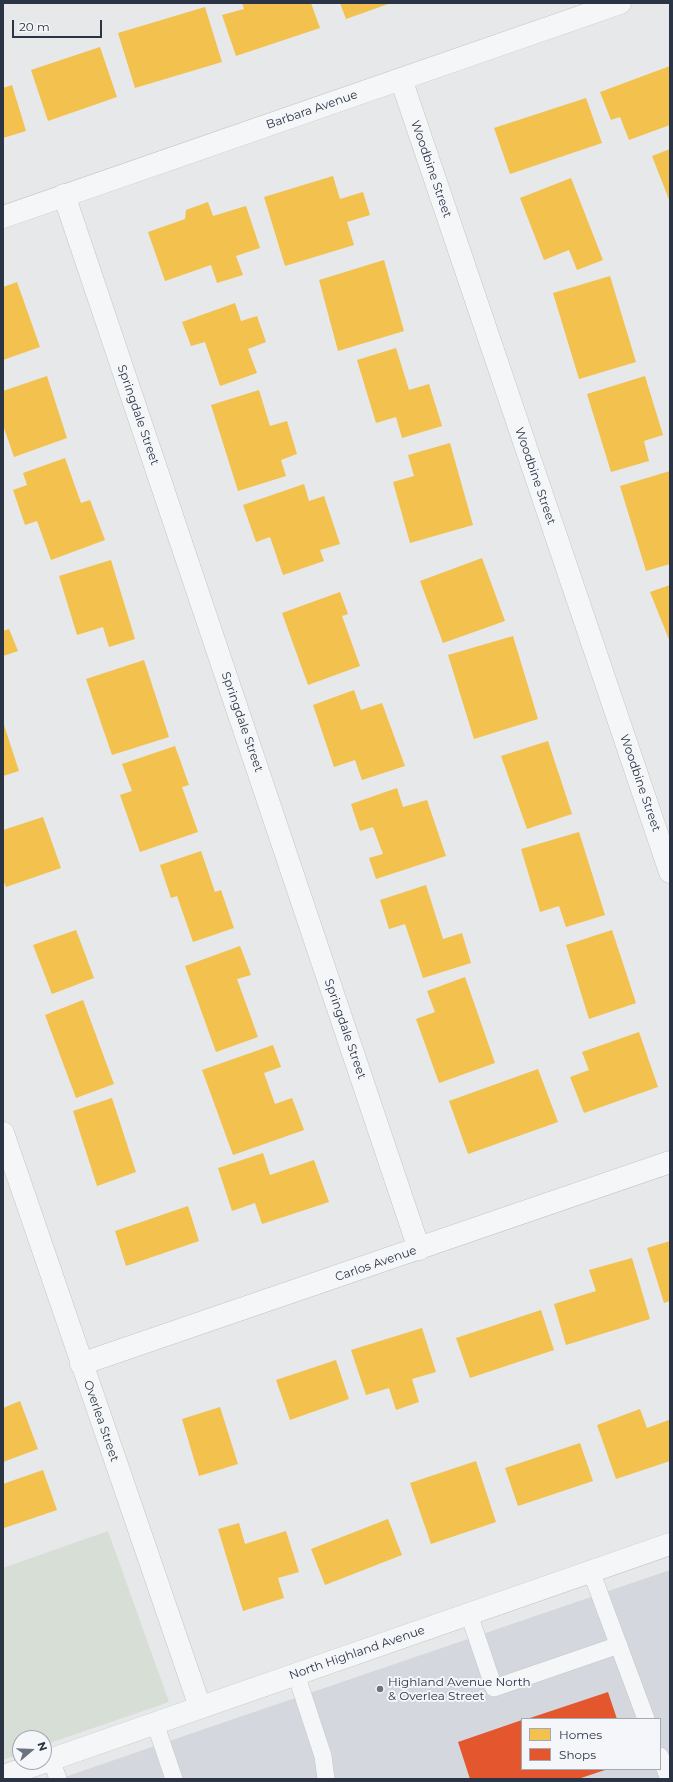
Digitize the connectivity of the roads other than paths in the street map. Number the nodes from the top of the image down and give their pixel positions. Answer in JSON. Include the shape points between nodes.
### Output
{"nodes":[{"id":1,"x":620,"y":3,"type":"edge"},
{"id":2,"x":401,"y":79,"type":"junction"},
{"id":3,"x":64,"y":196,"type":"junction"},
{"id":4,"x":3,"y":216,"type":"edge"},
{"id":5,"x":670,"y":872,"type":"edge"},
{"id":6,"x":3,"y":1133,"type":"edge"},
{"id":7,"x":670,"y":1162,"type":"edge"},
{"id":8,"x":419,"y":1249,"type":"junction"},
{"id":9,"x":81,"y":1364,"type":"junction"},
{"id":10,"x":670,"y":1544,"type":"edge"},
{"id":11,"x":592,"y":1571,"type":"junction"},
{"id":12,"x":469,"y":1614,"type":"junction"},
{"id":13,"x":619,"y":1645,"type":"junction"},
{"id":14,"x":296,"y":1674,"type":"junction"},
{"id":15,"x":200,"y":1707,"type":"junction"},
{"id":16,"x":646,"y":1718,"type":"edge"},
{"id":17,"x":155,"y":1723,"type":"junction"},
{"id":18,"x":661,"y":1759,"type":"edge"},
{"id":19,"x":52,"y":1765,"type":"edge"},
{"id":20,"x":31,"y":1770,"type":"edge"},
{"id":21,"x":3,"y":1776,"type":"edge"},
{"id":22,"x":174,"y":1779,"type":"edge"},
{"id":23,"x":326,"y":1779,"type":"edge"},
{"id":24,"x":669,"y":1779,"type":"edge"}],
"edges":[{"from":1,"to":2,"type":"street","name":"Barbara Avenue"},
{"from":2,"to":3,"type":"street","name":"Barbara Avenue"},
{"from":2,"to":5,"type":"street","name":"Woodbine Street"},
{"from":3,"to":4,"type":"street","name":"Barbara Avenue"},
{"from":3,"to":8,"type":"street","name":"Springdale Street"},
{"from":6,"to":9,"type":"street","name":"Overlea Street"},
{"from":7,"to":8,"type":"street","name":"Carlos Avenue"},
{"from":8,"to":9,"type":"street","name":"Carlos Avenue"},
{"from":9,"to":15,"type":"street","name":"Overlea Street"},
{"from":10,"to":11,"type":"street","name":"North Highland Avenue"},
{"from":11,"to":12,"type":"street","name":"North Highland Avenue"},
{"from":11,"to":13,"type":"lane"},
{"from":12,"to":13,"type":"lane","via":[[494,1688]]},
{"from":12,"to":14,"type":"street","name":"North Highland Avenue"},
{"from":13,"to":16,"type":"lane"},
{"from":14,"to":15,"type":"street","name":"North Highland Avenue"},
{"from":14,"to":23,"type":"lane","via":[[323,1756]]},
{"from":15,"to":17,"type":"street","name":"North Highland Avenue"},
{"from":17,"to":19,"type":"street","name":"North Highland Avenue"},
{"from":17,"to":22,"type":"lane"},
{"from":18,"to":24,"type":"lane"},
{"from":20,"to":21,"type":"street","name":"North Highland Avenue"}]}
